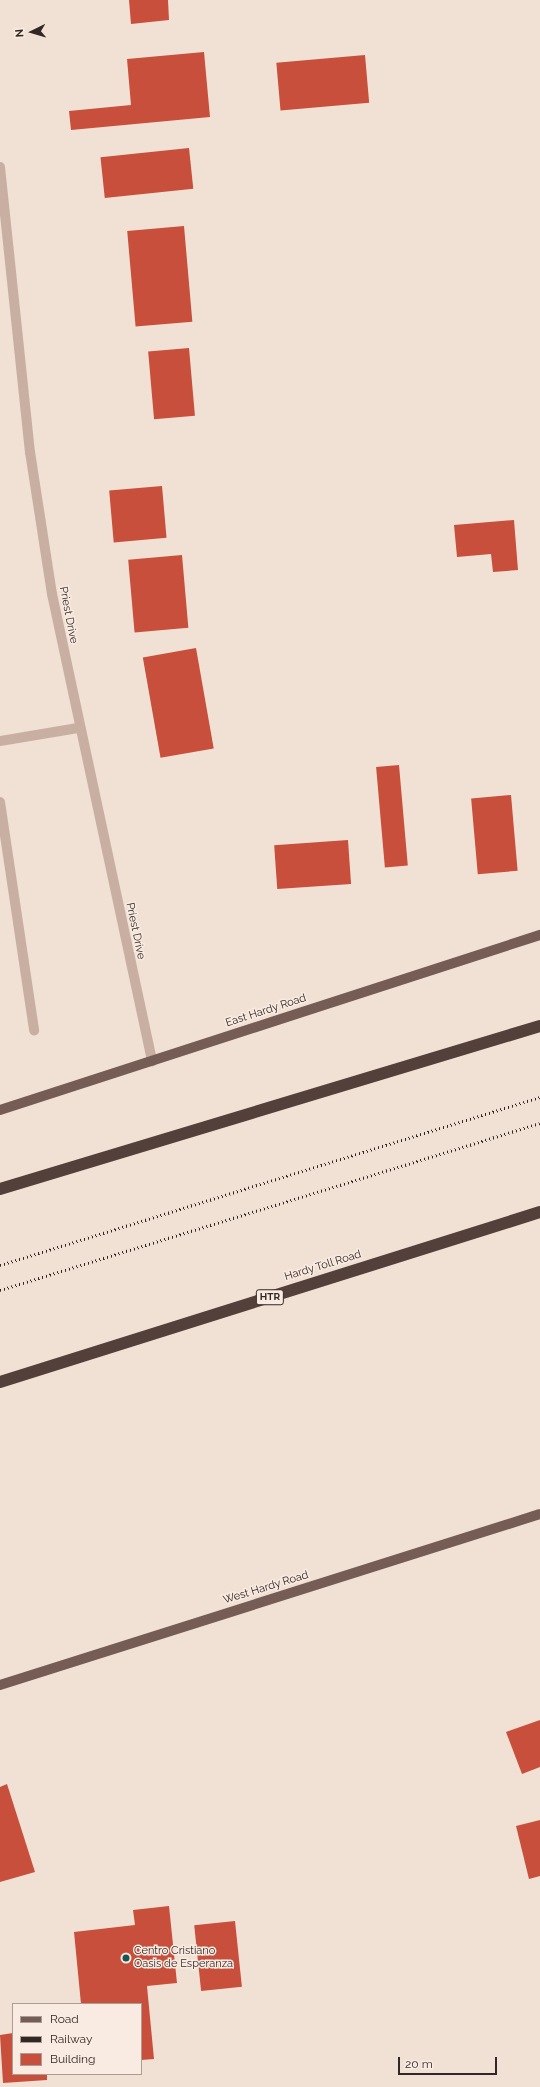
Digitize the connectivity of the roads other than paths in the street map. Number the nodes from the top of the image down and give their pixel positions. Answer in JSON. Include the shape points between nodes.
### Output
{"nodes":[{"id":1,"x":0,"y":167,"type":"edge"},
{"id":2,"x":78,"y":728,"type":"junction"},
{"id":3,"x":0,"y":741,"type":"edge"},
{"id":4,"x":0,"y":802,"type":"edge"},
{"id":5,"x":540,"y":935,"type":"edge"},
{"id":6,"x":540,"y":1020,"type":"edge"},
{"id":7,"x":540,"y":1026,"type":"edge"},
{"id":8,"x":34,"y":1030,"type":"dead end"},
{"id":9,"x":519,"y":1032,"type":"junction"},
{"id":10,"x":152,"y":1061,"type":"junction"},
{"id":11,"x":0,"y":1110,"type":"edge"},
{"id":12,"x":0,"y":1189,"type":"edge"},
{"id":13,"x":540,"y":1212,"type":"edge"},
{"id":14,"x":0,"y":1382,"type":"edge"},
{"id":15,"x":540,"y":1514,"type":"edge"},
{"id":16,"x":0,"y":1685,"type":"edge"}],
"edges":[{"from":1,"to":2,"type":"street","name":"Priest Drive","via":[[30,452],[52,594]]},
{"from":2,"to":3,"type":"street"},
{"from":2,"to":10,"type":"street","name":"Priest Drive"},
{"from":4,"to":8,"type":"street"},
{"from":5,"to":10,"type":"main road","name":"East Hardy Road"},
{"from":6,"to":9,"type":"highway"},
{"from":7,"to":9,"type":"highway"},
{"from":9,"to":12,"type":"highway"},
{"from":10,"to":11,"type":"main road","name":"East Hardy Road"},
{"from":13,"to":14,"type":"highway","name":"Hardy Toll Road","number":"HTR"},
{"from":15,"to":16,"type":"main road","name":"West Hardy Road"}]}
